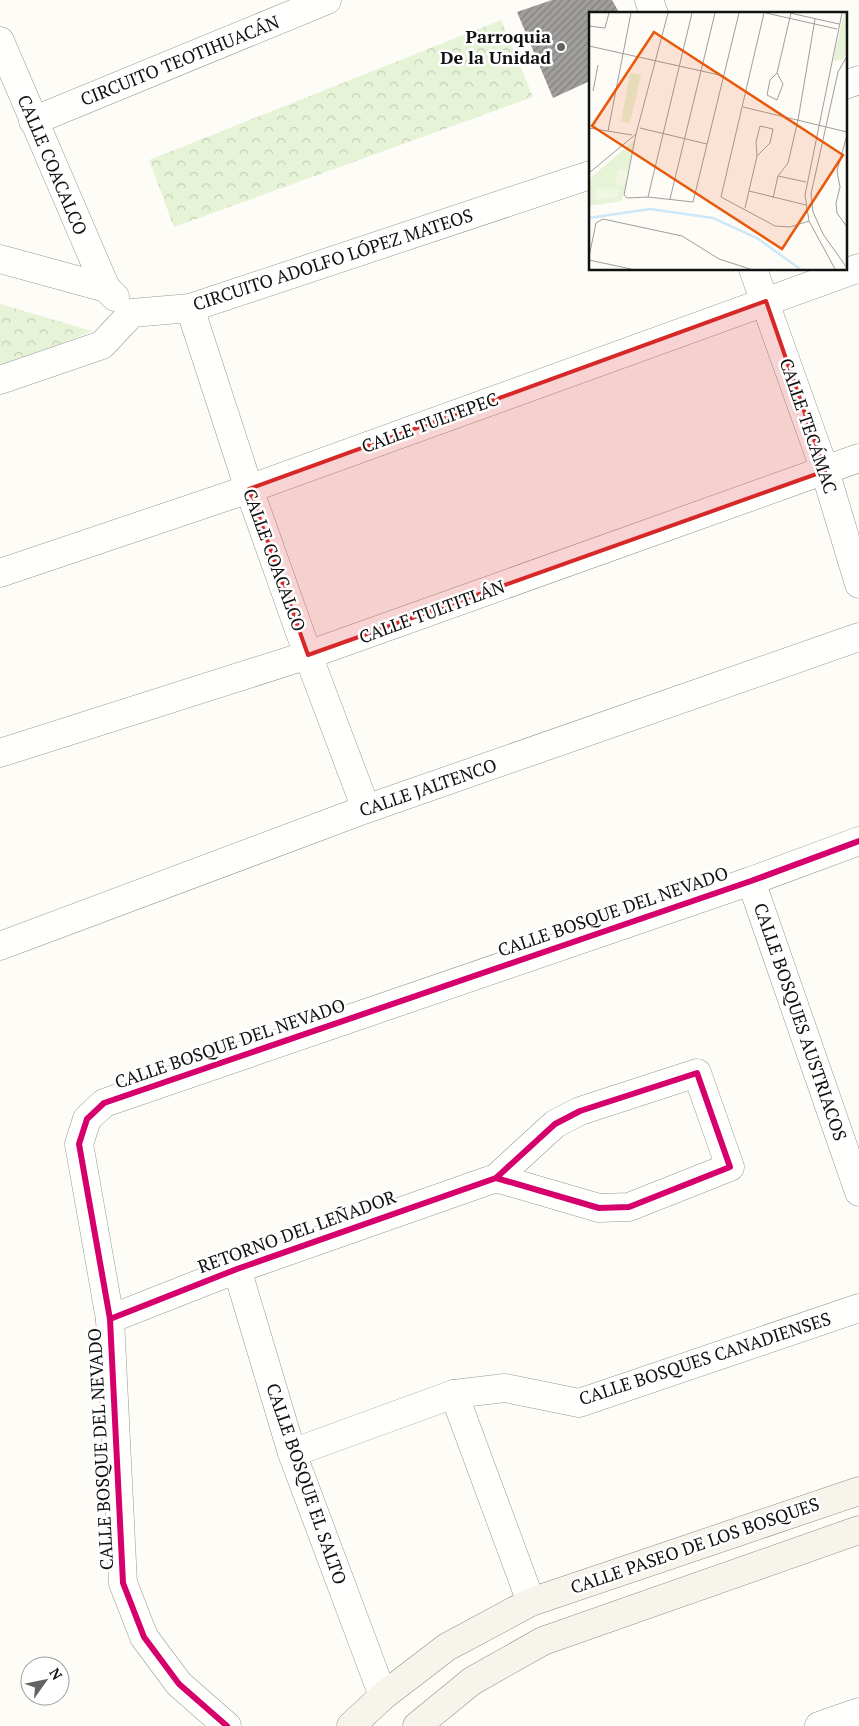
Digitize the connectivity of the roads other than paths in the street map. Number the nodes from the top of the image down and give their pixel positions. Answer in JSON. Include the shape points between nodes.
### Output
{"nodes":[{"id":1,"x":327,"y":0,"type":"edge"},
{"id":2,"x":649,"y":0,"type":"edge"},
{"id":3,"x":653,"y":12,"type":"edge"},
{"id":4,"x":0,"y":41,"type":"edge"},
{"id":5,"x":859,"y":80,"type":"edge"},
{"id":6,"x":846,"y":85,"type":"edge"},
{"id":7,"x":33,"y":121,"type":"junction"},
{"id":8,"x":589,"y":175,"type":"edge"},
{"id":9,"x":0,"y":259,"type":"edge"},
{"id":10,"x":859,"y":268,"type":"edge"},
{"id":11,"x":754,"y":270,"type":"edge"},
{"id":12,"x":106,"y":288,"type":"junction"},
{"id":13,"x":766,"y":301,"type":"junction"},
{"id":14,"x":190,"y":308,"type":"junction"},
{"id":15,"x":132,"y":313,"type":"junction"},
{"id":16,"x":0,"y":380,"type":"edge"},
{"id":17,"x":859,"y":458,"type":"edge"},
{"id":18,"x":824,"y":471,"type":"junction"},
{"id":19,"x":249,"y":489,"type":"junction"},
{"id":20,"x":0,"y":573,"type":"edge"},
{"id":21,"x":859,"y":584,"type":"edge"},
{"id":22,"x":859,"y":637,"type":"edge"},
{"id":23,"x":308,"y":656,"type":"junction"},
{"id":24,"x":0,"y":753,"type":"edge"},
{"id":25,"x":366,"y":809,"type":"junction"},
{"id":26,"x":859,"y":841,"type":"edge"},
{"id":27,"x":751,"y":881,"type":"junction"},
{"id":28,"x":0,"y":946,"type":"edge"},
{"id":29,"x":496,"y":1178,"type":"junction"},
{"id":30,"x":859,"y":1192,"type":"edge"},
{"id":31,"x":237,"y":1269,"type":"junction"},
{"id":32,"x":859,"y":1308,"type":"edge"},
{"id":33,"x":110,"y":1319,"type":"junction"},
{"id":34,"x":454,"y":1394,"type":"junction"},
{"id":35,"x":292,"y":1453,"type":"junction"},
{"id":36,"x":859,"y":1491,"type":"edge"},
{"id":37,"x":859,"y":1530,"type":"edge"},
{"id":38,"x":531,"y":1602,"type":"junction"},
{"id":39,"x":383,"y":1696,"type":"junction"},
{"id":40,"x":859,"y":1712,"type":"edge"},
{"id":41,"x":227,"y":1726,"type":"edge"},
{"id":42,"x":352,"y":1726,"type":"edge"},
{"id":43,"x":418,"y":1726,"type":"edge"},
{"id":44,"x":819,"y":1726,"type":"edge"}],
"edges":[{"from":1,"to":7,"type":"street","name":"CIRCUITO TEOTIHUACÁN"},
{"from":2,"to":3,"type":"street"},
{"from":4,"to":7,"type":"street","name":"CALLE COACALCO"},
{"from":5,"to":6,"type":"street"},
{"from":7,"to":12,"type":"street","name":"CALLE COACALCO"},
{"from":8,"to":14,"type":"street","name":"CIRCUITO ADOLFO LÓPEZ MATEOS"},
{"from":9,"to":12,"type":"street"},
{"from":10,"to":13,"type":"street","name":"CALLE TULTEPEC"},
{"from":11,"to":13,"type":"street","name":"CALLE TECÁMAC"},
{"from":12,"to":15,"type":"street"},
{"from":13,"to":18,"type":"street","name":"CALLE TECÁMAC"},
{"from":13,"to":19,"type":"street","name":"CALLE TULTEPEC"},
{"from":14,"to":15,"type":"street","name":"CIRCUITO ADOLFO LÓPEZ MATEOS"},
{"from":14,"to":19,"type":"street","name":"CALLE COACALCO"},
{"from":15,"to":16,"type":"street","via":[[102,345]]},
{"from":17,"to":18,"type":"street","name":"CALLE TULTITLÁN"},
{"from":18,"to":21,"type":"street","name":"CALLE TECÁMAC"},
{"from":18,"to":23,"type":"street","name":"CALLE TULTITLÁN"},
{"from":19,"to":20,"type":"street","name":"CALLE TULTEPEC"},
{"from":19,"to":23,"type":"street","name":"CALLE COACALCO"},
{"from":22,"to":25,"type":"street","name":"CALLE JALTENCO"},
{"from":23,"to":24,"type":"street","name":"CALLE TULTITLÁN"},
{"from":23,"to":25,"type":"street","name":"CALLE COACALCO"},
{"from":25,"to":28,"type":"street","name":"CALLE JALTENCO"},
{"from":26,"to":27,"type":"street","name":"CALLE BOSQUE DEL NEVADO"},
{"from":27,"to":30,"type":"street","name":"CALLE BOSQUES AUSTRIACOS"},
{"from":27,"to":33,"type":"street","name":"CALLE BOSQUE DEL NEVADO","via":[[104,1103],[87,1119],[79,1144]]},
{"from":29,"to":29,"type":"street","via":[[555,1124],[580,1111],[697,1072],[730,1167],[629,1207],[599,1208]]},
{"from":29,"to":31,"type":"street","name":"RETORNO DEL LEÑADOR"},
{"from":31,"to":33,"type":"street","name":"RETORNO DEL LEÑADOR"},
{"from":31,"to":35,"type":"street","name":"CALLE BOSQUE EL SALTO"},
{"from":32,"to":34,"type":"street","name":"CALLE BOSQUES CANADIENSES","via":[[579,1404],[505,1388]]},
{"from":33,"to":41,"type":"street","name":"CALLE BOSQUE DEL NEVADO","via":[[123,1582],[144,1637],[179,1684]]},
{"from":34,"to":35,"type":"street","name":"CALLE BOSQUES CANADIENSES"},
{"from":34,"to":38,"type":"street"},
{"from":35,"to":39,"type":"street","name":"CALLE BOSQUE EL SALTO"},
{"from":36,"to":38,"type":"main road","name":"CALLE PASEO DE LOS BOSQUES"},
{"from":37,"to":43,"type":"main road","via":[[543,1641],[472,1681]]},
{"from":38,"to":39,"type":"main road","name":"CALLE PASEO DE LOS BOSQUES","via":[[447,1647]]},
{"from":39,"to":42,"type":"main road","name":"CALLE PASEO DE LOS BOSQUES"},
{"from":40,"to":44,"type":"street"}]}
